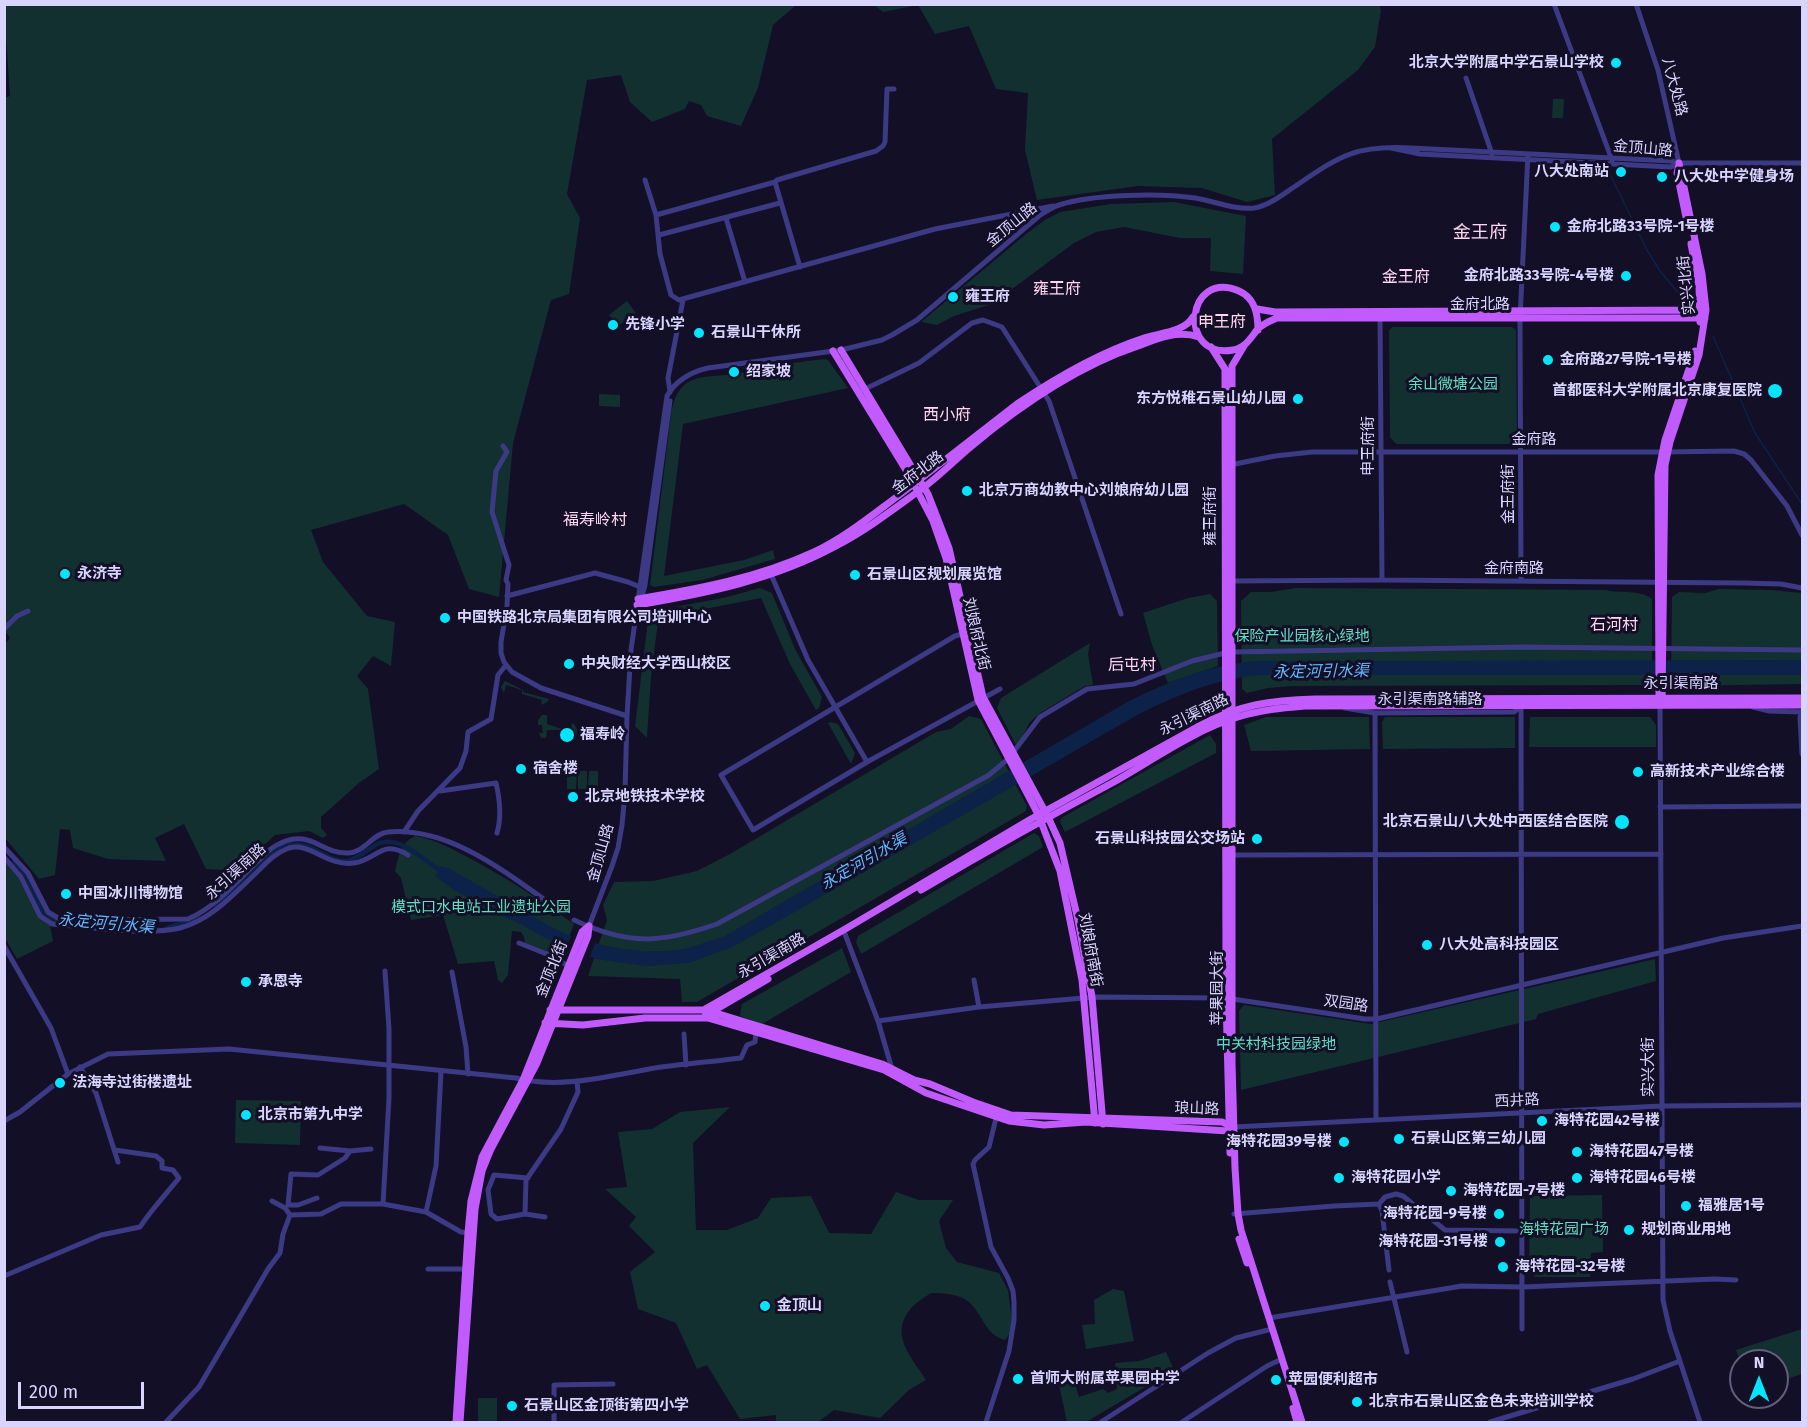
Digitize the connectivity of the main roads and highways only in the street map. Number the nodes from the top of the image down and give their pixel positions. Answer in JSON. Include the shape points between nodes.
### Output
{"nodes":[{"id":1,"x":1679,"y":163,"type":"road end"},
{"id":2,"x":1257,"y":309,"type":"junction"},
{"id":3,"x":1703,"y":314,"type":"junction"},
{"id":4,"x":1194,"y":315,"type":"junction"},
{"id":5,"x":1380,"y":315,"type":"junction"},
{"id":6,"x":1258,"y":330,"type":"junction"},
{"id":7,"x":1199,"y":337,"type":"junction"},
{"id":8,"x":1244,"y":346,"type":"junction"},
{"id":9,"x":1211,"y":347,"type":"junction"},
{"id":10,"x":837,"y":350,"type":"road end"},
{"id":11,"x":1043,"y":390,"type":"junction"},
{"id":12,"x":1228,"y":465,"type":"junction"},
{"id":13,"x":919,"y":486,"type":"junction"},
{"id":14,"x":639,"y":601,"type":"road end"},
{"id":15,"x":1229,"y":690,"type":"joint"},
{"id":16,"x":1803,"y":698,"type":"edge"},
{"id":17,"x":980,"y":699,"type":"junction"},
{"id":18,"x":1661,"y":700,"type":"junction"},
{"id":19,"x":1802,"y":710,"type":"edge"},
{"id":20,"x":1229,"y":711,"type":"junction"},
{"id":21,"x":1229,"y":720,"type":"junction"},
{"id":22,"x":1229,"y":738,"type":"junction"},
{"id":23,"x":1028,"y":788,"type":"joint"},
{"id":24,"x":1043,"y":816,"type":"junction"},
{"id":25,"x":589,"y":926,"type":"road end"},
{"id":26,"x":1229,"y":998,"type":"junction"},
{"id":27,"x":554,"y":1010,"type":"junction"},
{"id":28,"x":704,"y":1010,"type":"junction"},
{"id":29,"x":710,"y":1015,"type":"junction"},
{"id":30,"x":549,"y":1023,"type":"junction"},
{"id":31,"x":997,"y":1115,"type":"junction"},
{"id":32,"x":1099,"y":1121,"type":"junction"},
{"id":33,"x":1230,"y":1127,"type":"junction"},
{"id":34,"x":1236,"y":1214,"type":"junction"},
{"id":35,"x":470,"y":1233,"type":"junction"},
{"id":36,"x":1270,"y":1329,"type":"junction"},
{"id":37,"x":1280,"y":1359,"type":"junction"},
{"id":38,"x":456,"y":1422,"type":"edge"},
{"id":39,"x":460,"y":1422,"type":"edge"},
{"id":40,"x":1297,"y":1422,"type":"edge"},
{"id":41,"x":1302,"y":1422,"type":"edge"}],
"edges":[{"from":1,"to":3,"type":"main road","name":"实兴北街","via":[[1677,173]]},
{"from":2,"to":4,"type":"main road","via":[[1244,294],[1223,288],[1204,294]]},
{"from":2,"to":5,"type":"main road","name":"金府北路"},
{"from":2,"to":6,"type":"main road"},
{"from":3,"to":5,"type":"main road","name":"金府北路"},
{"from":3,"to":18,"type":"main road","name":"实兴北街","via":[[1658,484]]},
{"from":4,"to":7,"type":"main road"},
{"from":4,"to":11,"type":"main road","name":"金府北路","via":[[1190,323],[1106,353]]},
{"from":5,"to":6,"type":"main road","name":"金府北路","via":[[1277,318]]},
{"from":6,"to":8,"type":"main road"},
{"from":7,"to":9,"type":"main road"},
{"from":7,"to":11,"type":"main road","name":"金府北路","via":[[1172,335],[1127,349]]},
{"from":8,"to":9,"type":"main road","via":[[1233,350]]},
{"from":8,"to":12,"type":"main road","name":"雍王府街","via":[[1232,366]]},
{"from":9,"to":12,"type":"main road","name":"雍王府街","via":[[1226,369]]},
{"from":10,"to":13,"type":"main road","name":"刘娘府北街"},
{"from":11,"to":13,"type":"main road","name":"金府北路"},
{"from":12,"to":15,"type":"main road","name":"雍王府街"},
{"from":13,"to":14,"type":"main road","name":"金府北路","via":[[839,545],[795,566]]},
{"from":13,"to":17,"type":"main road","name":"刘娘府北街","via":[[943,547]]},
{"from":13,"to":17,"type":"main road","name":"刘娘府北街","via":[[946,538]]},
{"from":15,"to":20,"type":"main road","name":"苹果园大街"},
{"from":16,"to":18,"type":"main road","name":"永引渠南路"},
{"from":17,"to":23,"type":"main road","name":"刘娘府北街"},
{"from":18,"to":19,"type":"main road","name":"永引渠南路"},
{"from":18,"to":20,"type":"main road","name":"永引渠南路","via":[[1285,699]]},
{"from":18,"to":21,"type":"main road","name":"永引渠南路","via":[[1521,706],[1283,708]]},
{"from":20,"to":21,"type":"main road","name":"苹果园大街"},
{"from":20,"to":24,"type":"main road","name":"永引渠南路"},
{"from":21,"to":22,"type":"main road","name":"苹果园大街"},
{"from":21,"to":24,"type":"main road","name":"永引渠南路"},
{"from":22,"to":26,"type":"main road","name":"苹果园大街"},
{"from":22,"to":26,"type":"main road","name":"苹果园大街"},
{"from":23,"to":24,"type":"main road","name":"刘娘府南街"},
{"from":24,"to":28,"type":"main road","name":"永引渠南路"},
{"from":24,"to":29,"type":"main road","name":"永引渠南路"},
{"from":24,"to":32,"type":"main road","name":"刘娘府南街","via":[[1060,843],[1066,865],[1088,998]]},
{"from":25,"to":27,"type":"main road","name":"金顶北街"},
{"from":26,"to":33,"type":"main road","name":"苹果园大街"},
{"from":27,"to":28,"type":"main road","name":"永引渠南路"},
{"from":27,"to":30,"type":"main road","name":"金顶北街"},
{"from":28,"to":29,"type":"main road"},
{"from":29,"to":30,"type":"main road","via":[[597,1024]]},
{"from":29,"to":31,"type":"main road","name":"琅山路","via":[[884,1070],[926,1093]]},
{"from":29,"to":31,"type":"main road","name":"琅山路","via":[[892,1069]]},
{"from":30,"to":35,"type":"main road","name":"金顶北街","via":[[526,1080],[482,1157],[471,1201]]},
{"from":31,"to":32,"type":"main road","name":"琅山路"},
{"from":32,"to":33,"type":"main road","name":"琅山路"},
{"from":33,"to":34,"type":"main road","name":"苹果园大街"},
{"from":34,"to":36,"type":"main road","name":"苹果园大街"},
{"from":34,"to":36,"type":"main road","name":"苹果园大街","via":[[1241,1247]]},
{"from":35,"to":38,"type":"main road","name":"金顶北街"},
{"from":35,"to":39,"type":"main road","name":"金顶北街"},
{"from":36,"to":37,"type":"main road","name":"苹果园大街"},
{"from":37,"to":40,"type":"main road","name":"苹果园大街"},
{"from":37,"to":41,"type":"main road","name":"苹果园大街"}]}
